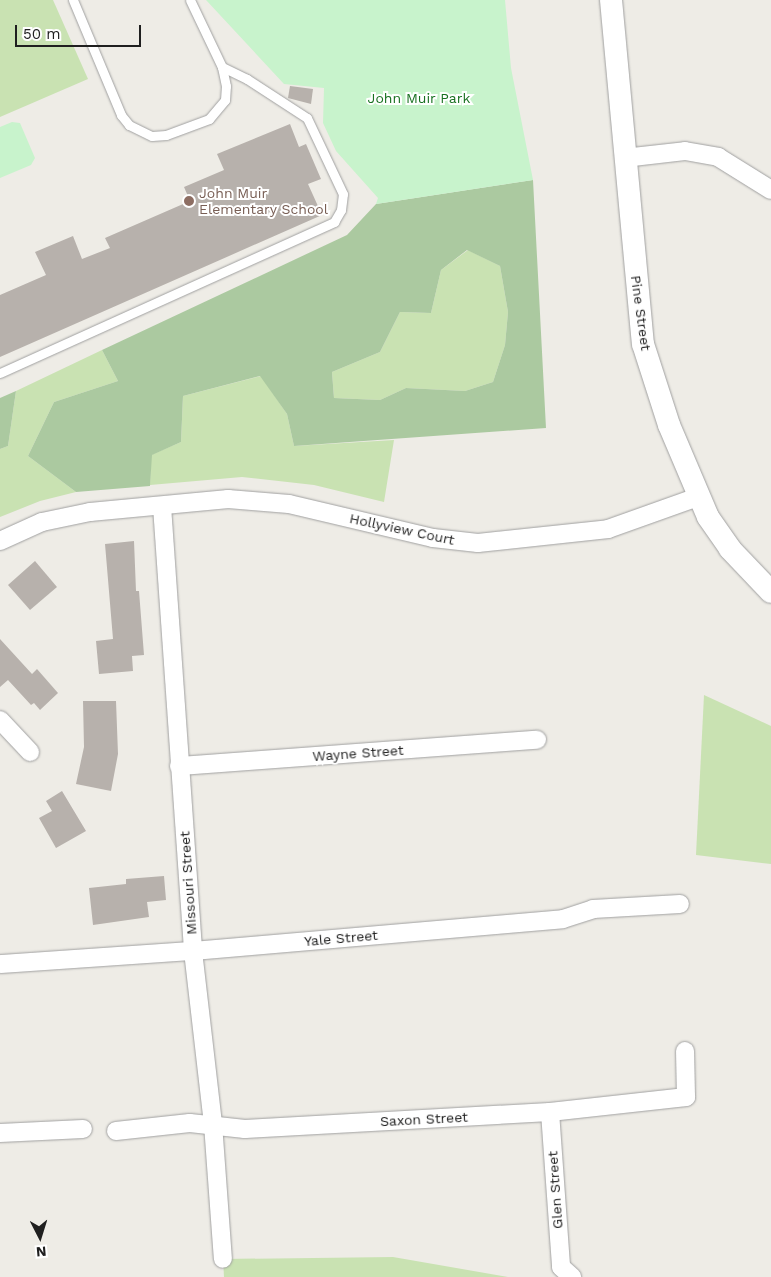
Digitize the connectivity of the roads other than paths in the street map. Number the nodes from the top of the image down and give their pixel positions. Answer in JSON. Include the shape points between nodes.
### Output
{"nodes":[{"id":1,"x":73,"y":0,"type":"edge"},
{"id":2,"x":190,"y":0,"type":"edge"},
{"id":3,"x":611,"y":0,"type":"edge"},
{"id":4,"x":222,"y":67,"type":"junction"},
{"id":5,"x":624,"y":158,"type":"junction"},
{"id":6,"x":771,"y":190,"type":"edge"},
{"id":7,"x":0,"y":373,"type":"edge"},
{"id":8,"x":698,"y":497,"type":"junction"},
{"id":9,"x":162,"y":506,"type":"junction"},
{"id":10,"x":0,"y":541,"type":"edge"},
{"id":11,"x":771,"y":592,"type":"edge"},
{"id":12,"x":0,"y":720,"type":"edge"},
{"id":13,"x":537,"y":740,"type":"dead end"},
{"id":14,"x":30,"y":752,"type":"dead end"},
{"id":15,"x":179,"y":766,"type":"junction"},
{"id":16,"x":680,"y":904,"type":"dead end"},
{"id":17,"x":193,"y":951,"type":"junction"},
{"id":18,"x":0,"y":964,"type":"edge"},
{"id":19,"x":685,"y":1051,"type":"dead end"},
{"id":20,"x":550,"y":1112,"type":"junction"},
{"id":21,"x":213,"y":1124,"type":"junction"},
{"id":22,"x":83,"y":1129,"type":"dead end"},
{"id":23,"x":116,"y":1131,"type":"dead end"},
{"id":24,"x":0,"y":1133,"type":"edge"},
{"id":25,"x":222,"y":1259,"type":"dead end"},
{"id":26,"x":566,"y":1272,"type":"edge"}],
"edges":[{"from":1,"to":4,"type":"lane","via":[[121,115],[138,130],[152,136],[166,135],[210,119],[225,100]]},
{"from":2,"to":4,"type":"lane"},
{"from":3,"to":5,"type":"street","name":"Pine Street"},
{"from":4,"to":7,"type":"lane","via":[[307,118],[343,194],[341,210],[334,222]]},
{"from":5,"to":6,"type":"street","via":[[686,151],[718,157]]},
{"from":5,"to":8,"type":"street","name":"Pine Street","via":[[643,344],[669,425]]},
{"from":8,"to":9,"type":"street","name":"Hollyview Court","via":[[608,529],[478,543],[433,538],[289,504],[228,499]]},
{"from":8,"to":11,"type":"street","name":"Pine Street","via":[[730,549]]},
{"from":9,"to":10,"type":"street","name":"Hollyview Court","via":[[90,512],[61,518],[34,525]]},
{"from":9,"to":15,"type":"street","name":"Missouri Street"},
{"from":12,"to":14,"type":"street"},
{"from":13,"to":15,"type":"street","name":"Wayne Street"},
{"from":15,"to":17,"type":"street","name":"Missouri Street"},
{"from":16,"to":17,"type":"street","name":"Yale Street","via":[[593,909],[563,919]]},
{"from":17,"to":18,"type":"street","name":"Yale Street"},
{"from":17,"to":21,"type":"street","name":"Missouri Street"},
{"from":19,"to":20,"type":"street","name":"Saxon Street","via":[[686,1098]]},
{"from":20,"to":21,"type":"street","name":"Saxon Street","via":[[245,1129]]},
{"from":20,"to":26,"type":"street","name":"Glen Street"},
{"from":21,"to":23,"type":"street","name":"Saxon Street","via":[[190,1123]]},
{"from":21,"to":25,"type":"street","name":"Missouri Street"},
{"from":22,"to":24,"type":"street"}]}
